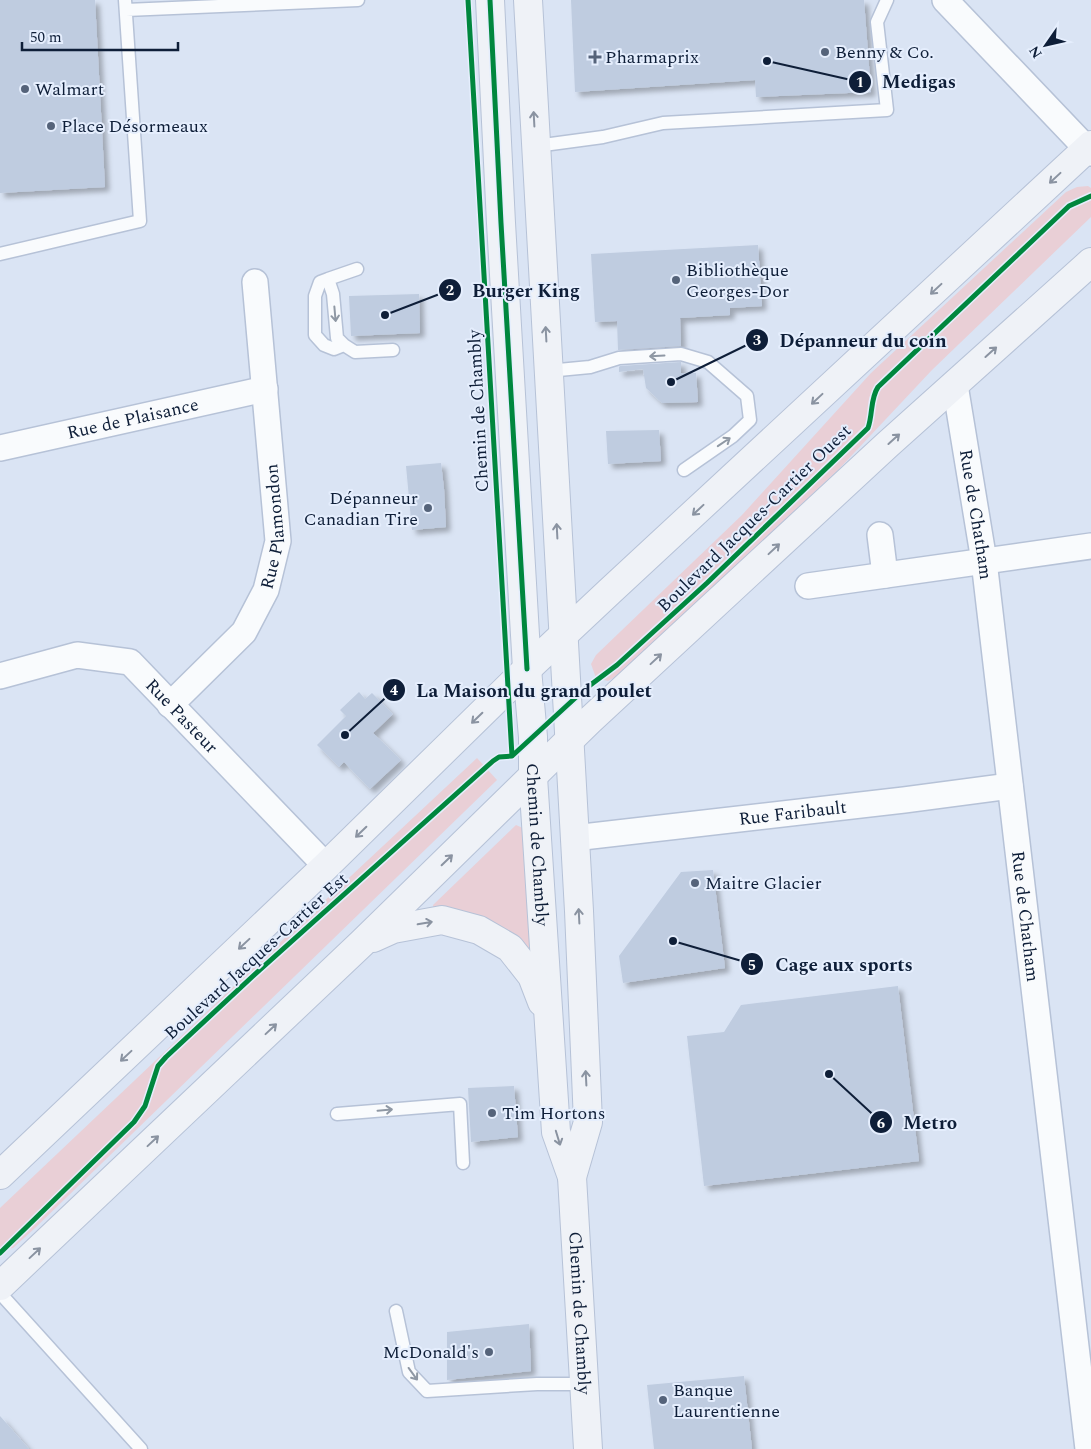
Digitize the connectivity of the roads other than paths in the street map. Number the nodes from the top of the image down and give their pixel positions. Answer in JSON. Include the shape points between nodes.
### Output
{"nodes":[{"id":1,"x":358,"y":0,"type":"edge"},
{"id":2,"x":490,"y":0,"type":"edge"},
{"id":3,"x":528,"y":0,"type":"edge"},
{"id":4,"x":887,"y":0,"type":"edge"},
{"id":5,"x":945,"y":0,"type":"edge"},
{"id":6,"x":125,"y":5,"type":"edge"},
{"id":7,"x":536,"y":146,"type":"junction"},
{"id":8,"x":1090,"y":149,"type":"edge"},
{"id":9,"x":0,"y":254,"type":"edge"},
{"id":10,"x":1091,"y":262,"type":"edge"},
{"id":11,"x":357,"y":269,"type":"dead end"},
{"id":12,"x":328,"y":279,"type":"junction"},
{"id":13,"x":255,"y":282,"type":"dead end"},
{"id":14,"x":344,"y":345,"type":"junction"},
{"id":15,"x":394,"y":350,"type":"dead end"},
{"id":16,"x":548,"y":371,"type":"junction"},
{"id":17,"x":955,"y":385,"type":"junction"},
{"id":18,"x":265,"y":389,"type":"junction"},
{"id":19,"x":0,"y":448,"type":"edge"},
{"id":20,"x":684,"y":470,"type":"dead end"},
{"id":21,"x":880,"y":535,"type":"dead end"},
{"id":22,"x":1091,"y":546,"type":"edge"},
{"id":23,"x":984,"y":561,"type":"junction"},
{"id":24,"x":885,"y":575,"type":"junction"},
{"id":25,"x":560,"y":580,"type":"junction"},
{"id":26,"x":808,"y":586,"type":"dead end"},
{"id":27,"x":609,"y":592,"type":"junction"},
{"id":28,"x":563,"y":636,"type":"junction"},
{"id":29,"x":527,"y":669,"type":"junction"},
{"id":30,"x":0,"y":676,"type":"edge"},
{"id":31,"x":170,"y":705,"type":"junction"},
{"id":32,"x":569,"y":741,"type":"junction"},
{"id":33,"x":533,"y":777,"type":"junction"},
{"id":34,"x":1010,"y":786,"type":"junction"},
{"id":35,"x":574,"y":838,"type":"junction"},
{"id":36,"x":326,"y":866,"type":"junction"},
{"id":37,"x":362,"y":943,"type":"junction"},
{"id":38,"x":549,"y":1020,"type":"junction"},
{"id":39,"x":337,"y":1114,"type":"dead end"},
{"id":40,"x":463,"y":1163,"type":"dead end"},
{"id":41,"x":0,"y":1175,"type":"edge"},
{"id":42,"x":572,"y":1177,"type":"junction"},
{"id":43,"x":0,"y":1286,"type":"edge"},
{"id":44,"x":0,"y":1293,"type":"edge"},
{"id":45,"x":396,"y":1311,"type":"dead end"},
{"id":46,"x":584,"y":1384,"type":"junction"},
{"id":47,"x":141,"y":1449,"type":"edge"},
{"id":48,"x":588,"y":1449,"type":"edge"},
{"id":49,"x":1088,"y":1449,"type":"edge"}],
"edges":[{"from":1,"to":6,"type":"lane"},
{"from":2,"to":29,"type":"main road","name":"Chemin de Chambly"},
{"from":7,"to":3,"type":"main road","name":"Chemin de Chambly","one_way":true},
{"from":4,"to":7,"type":"lane","via":[[877,22],[887,110],[663,122],[603,137]]},
{"from":5,"to":8,"type":"street"},
{"from":6,"to":9,"type":"lane","via":[[140,221]]},
{"from":16,"to":7,"type":"main road","name":"Chemin de Chambly","one_way":true},
{"from":8,"to":27,"type":"main road","one_way":true},
{"from":17,"to":10,"type":"main road","name":"Boulevard Jacques-Cartier Ouest","one_way":true},
{"from":11,"to":12,"type":"lane"},
{"from":12,"to":14,"type":"lane","one_way":true,"via":[[333,294],[337,338]]},
{"from":12,"to":14,"type":"lane","via":[[320,282],[315,296],[315,335],[324,345],[334,349]]},
{"from":13,"to":18,"type":"street","name":"Rue Plamondon"},
{"from":14,"to":15,"type":"lane","via":[[354,352]]},
{"from":20,"to":16,"type":"lane","one_way":true,"via":[[750,420],[747,396],[708,362],[681,354],[619,358],[590,367]]},
{"from":25,"to":16,"type":"main road","name":"Chemin de Chambly","one_way":true},
{"from":17,"to":23,"type":"street","name":"Rue de Chatham"},
{"from":32,"to":17,"type":"main road","name":"Boulevard Jacques-Cartier Ouest","one_way":true},
{"from":18,"to":19,"type":"street","name":"Rue de Plaisance"},
{"from":18,"to":31,"type":"street","name":"Rue Plamondon","via":[[278,541],[266,590],[244,632]]},
{"from":21,"to":24,"type":"street"},
{"from":22,"to":23,"type":"street"},
{"from":23,"to":24,"type":"street"},
{"from":23,"to":34,"type":"street","name":"Rue de Chatham"},
{"from":24,"to":26,"type":"street"},
{"from":25,"to":27,"type":"main road","via":[[578,593]]},
{"from":25,"to":28,"type":"main road","name":"Chemin de Chambly"},
{"from":27,"to":28,"type":"main road"},
{"from":28,"to":29,"type":"main road","name":"Boulevard Jacques-Cartier Est"},
{"from":28,"to":32,"type":"main road","name":"Chemin de Chambly"},
{"from":29,"to":33,"type":"main road","name":"Chemin de Chambly"},
{"from":29,"to":36,"type":"main road","name":"Boulevard Jacques-Cartier Est","one_way":true},
{"from":30,"to":31,"type":"street","name":"Rue Pasteur","via":[[77,655],[130,662]]},
{"from":31,"to":36,"type":"street","name":"Rue Pasteur"},
{"from":32,"to":33,"type":"main road"},
{"from":32,"to":35,"type":"main road","name":"Chemin de Chambly"},
{"from":37,"to":33,"type":"main road","one_way":true},
{"from":33,"to":38,"type":"main road","name":"Chemin de Chambly"},
{"from":34,"to":35,"type":"street","name":"Rue Faribault"},
{"from":34,"to":49,"type":"street","name":"Rue de Chatham"},
{"from":42,"to":35,"type":"main road","name":"Chemin de Chambly","one_way":true,"via":[[588,1122]]},
{"from":36,"to":41,"type":"main road","name":"Boulevard Jacques-Cartier Est","one_way":true},
{"from":37,"to":38,"type":"main road","one_way":true,"via":[[394,929],[442,920],[479,930],[510,948],[531,974]]},
{"from":43,"to":37,"type":"main road","one_way":true},
{"from":38,"to":42,"type":"main road","name":"Chemin de Chambly","one_way":true,"via":[[556,1132]]},
{"from":39,"to":40,"type":"lane","one_way":true,"via":[[460,1104]]},
{"from":42,"to":46,"type":"main road","name":"Chemin de Chambly"},
{"from":44,"to":47,"type":"lane"},
{"from":45,"to":46,"type":"lane","one_way":true,"via":[[409,1372],[427,1391]]},
{"from":46,"to":48,"type":"main road","name":"Chemin de Chambly"}]}
